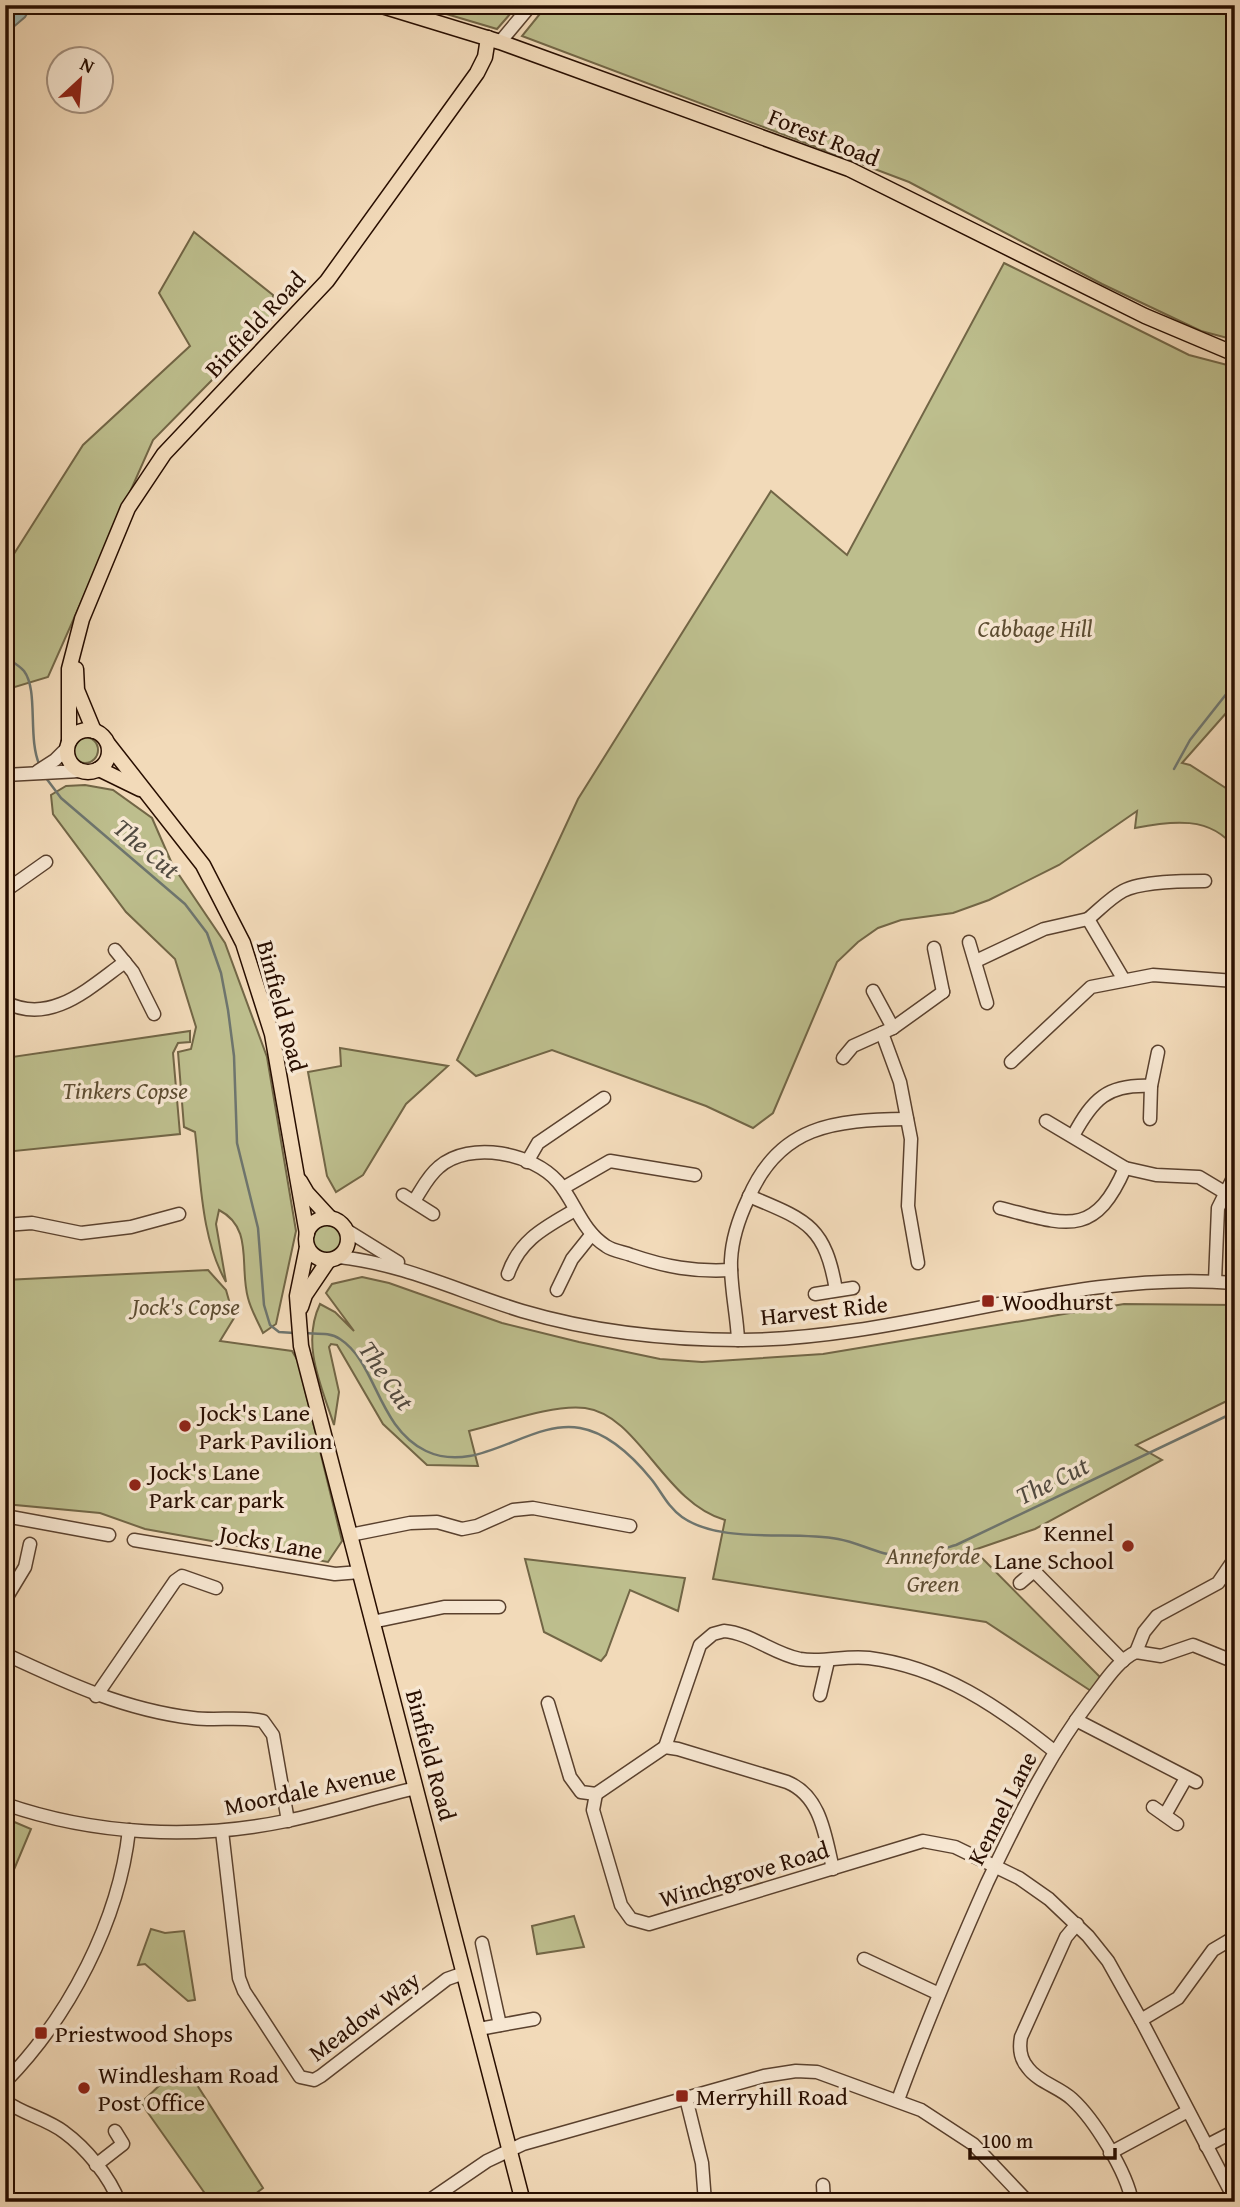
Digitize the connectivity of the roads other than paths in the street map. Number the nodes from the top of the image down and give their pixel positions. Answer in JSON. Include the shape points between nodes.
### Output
{"nodes":[{"id":1,"x":379,"y":5,"type":"edge"},
{"id":2,"x":531,"y":5,"type":"edge"},
{"id":3,"x":494,"y":40,"type":"junction"},
{"id":4,"x":1235,"y":354,"type":"edge"},
{"id":5,"x":74,"y":650,"type":"junction"},
{"id":6,"x":94,"y":731,"type":"junction"},
{"id":7,"x":68,"y":744,"type":"junction"},
{"id":8,"x":108,"y":745,"type":"junction"},
{"id":9,"x":53,"y":767,"type":"junction"},
{"id":10,"x":99,"y":769,"type":"junction"},
{"id":11,"x":80,"y":771,"type":"junction"},
{"id":12,"x":5,"y":775,"type":"edge"},
{"id":13,"x":148,"y":793,"type":"junction"},
{"id":14,"x":46,"y":862,"type":"dead end"},
{"id":15,"x":1205,"y":881,"type":"dead end"},
{"id":16,"x":5,"y":891,"type":"edge"},
{"id":17,"x":1088,"y":919,"type":"junction"},
{"id":18,"x":969,"y":942,"type":"dead end"},
{"id":19,"x":934,"y":948,"type":"dead end"},
{"id":20,"x":115,"y":950,"type":"dead end"},
{"id":21,"x":976,"y":961,"type":"junction"},
{"id":22,"x":125,"y":962,"type":"junction"},
{"id":23,"x":1124,"y":980,"type":"junction"},
{"id":24,"x":1235,"y":981,"type":"edge"},
{"id":25,"x":873,"y":991,"type":"dead end"},
{"id":26,"x":5,"y":1002,"type":"edge"},
{"id":27,"x":986,"y":1003,"type":"dead end"},
{"id":28,"x":155,"y":1014,"type":"dead end"},
{"id":29,"x":887,"y":1030,"type":"junction"},
{"id":30,"x":1158,"y":1052,"type":"dead end"},
{"id":31,"x":843,"y":1058,"type":"dead end"},
{"id":32,"x":1011,"y":1062,"type":"dead end"},
{"id":33,"x":1151,"y":1086,"type":"junction"},
{"id":34,"x":604,"y":1098,"type":"dead end"},
{"id":35,"x":906,"y":1119,"type":"junction"},
{"id":36,"x":1150,"y":1119,"type":"dead end"},
{"id":37,"x":1046,"y":1121,"type":"dead end"},
{"id":38,"x":1073,"y":1136,"type":"junction"},
{"id":39,"x":527,"y":1161,"type":"junction"},
{"id":40,"x":1125,"y":1168,"type":"junction"},
{"id":41,"x":296,"y":1173,"type":"junction"},
{"id":42,"x":1235,"y":1174,"type":"edge"},
{"id":43,"x":695,"y":1175,"type":"dead end"},
{"id":44,"x":563,"y":1188,"type":"junction"},
{"id":45,"x":1224,"y":1192,"type":"junction"},
{"id":46,"x":749,"y":1196,"type":"junction"},
{"id":47,"x":1000,"y":1208,"type":"dead end"},
{"id":48,"x":575,"y":1209,"type":"junction"},
{"id":49,"x":179,"y":1214,"type":"dead end"},
{"id":50,"x":433,"y":1214,"type":"dead end"},
{"id":51,"x":330,"y":1218,"type":"junction"},
{"id":52,"x":5,"y":1225,"type":"edge"},
{"id":53,"x":348,"y":1231,"type":"junction"},
{"id":54,"x":592,"y":1234,"type":"junction"},
{"id":55,"x":307,"y":1240,"type":"junction"},
{"id":56,"x":333,"y":1259,"type":"junction"},
{"id":57,"x":918,"y":1263,"type":"dead end"},
{"id":58,"x":731,"y":1270,"type":"junction"},
{"id":59,"x":508,"y":1273,"type":"dead end"},
{"id":60,"x":423,"y":1276,"type":"junction"},
{"id":61,"x":1215,"y":1281,"type":"junction"},
{"id":62,"x":1235,"y":1283,"type":"edge"},
{"id":63,"x":853,"y":1288,"type":"dead end"},
{"id":64,"x":557,"y":1290,"type":"dead end"},
{"id":65,"x":836,"y":1290,"type":"junction"},
{"id":66,"x":815,"y":1294,"type":"dead end"},
{"id":67,"x":297,"y":1320,"type":"junction"},
{"id":68,"x":738,"y":1340,"type":"junction"},
{"id":69,"x":5,"y":1516,"type":"edge"},
{"id":70,"x":630,"y":1526,"type":"dead end"},
{"id":71,"x":108,"y":1535,"type":"dead end"},
{"id":72,"x":350,"y":1535,"type":"junction"},
{"id":73,"x":134,"y":1540,"type":"dead end"},
{"id":74,"x":30,"y":1544,"type":"dead end"},
{"id":75,"x":1233,"y":1561,"type":"dead end"},
{"id":76,"x":360,"y":1572,"type":"junction"},
{"id":77,"x":1020,"y":1583,"type":"dead end"},
{"id":78,"x":216,"y":1588,"type":"dead end"},
{"id":79,"x":5,"y":1600,"type":"edge"},
{"id":80,"x":499,"y":1607,"type":"dead end"},
{"id":81,"x":372,"y":1622,"type":"junction"},
{"id":82,"x":1136,"y":1652,"type":"junction"},
{"id":83,"x":5,"y":1654,"type":"edge"},
{"id":84,"x":828,"y":1661,"type":"junction"},
{"id":85,"x":1123,"y":1661,"type":"junction"},
{"id":86,"x":1235,"y":1662,"type":"edge"},
{"id":87,"x":820,"y":1695,"type":"dead end"},
{"id":88,"x":96,"y":1696,"type":"junction"},
{"id":89,"x":548,"y":1703,"type":"dead end"},
{"id":90,"x":1076,"y":1720,"type":"junction"},
{"id":91,"x":665,"y":1748,"type":"junction"},
{"id":92,"x":1054,"y":1751,"type":"junction"},
{"id":93,"x":416,"y":1788,"type":"junction"},
{"id":94,"x":596,"y":1794,"type":"junction"},
{"id":95,"x":5,"y":1804,"type":"edge"},
{"id":96,"x":1153,"y":1807,"type":"dead end"},
{"id":97,"x":1165,"y":1815,"type":"junction"},
{"id":98,"x":288,"y":1821,"type":"junction"},
{"id":99,"x":1177,"y":1824,"type":"dead end"},
{"id":100,"x":129,"y":1830,"type":"junction"},
{"id":101,"x":222,"y":1831,"type":"junction"},
{"id":102,"x":995,"y":1867,"type":"junction"},
{"id":103,"x":833,"y":1868,"type":"junction"},
{"id":104,"x":1077,"y":1924,"type":"junction"},
{"id":105,"x":1235,"y":1937,"type":"edge"},
{"id":106,"x":482,"y":1943,"type":"dead end"},
{"id":107,"x":864,"y":1959,"type":"dead end"},
{"id":108,"x":464,"y":1973,"type":"junction"},
{"id":109,"x":937,"y":1993,"type":"junction"},
{"id":110,"x":534,"y":2019,"type":"dead end"},
{"id":111,"x":1142,"y":2020,"type":"junction"},
{"id":112,"x":500,"y":2025,"type":"junction"},
{"id":113,"x":479,"y":2029,"type":"junction"},
{"id":114,"x":5,"y":2082,"type":"edge"},
{"id":115,"x":686,"y":2098,"type":"junction"},
{"id":116,"x":898,"y":2100,"type":"junction"},
{"id":117,"x":5,"y":2101,"type":"edge"},
{"id":118,"x":1188,"y":2111,"type":"junction"},
{"id":119,"x":115,"y":2131,"type":"dead end"},
{"id":120,"x":1235,"y":2131,"type":"edge"},
{"id":121,"x":1206,"y":2146,"type":"junction"},
{"id":122,"x":509,"y":2150,"type":"junction"},
{"id":123,"x":1110,"y":2153,"type":"junction"},
{"id":124,"x":96,"y":2165,"type":"junction"},
{"id":125,"x":823,"y":2185,"type":"dead end"},
{"id":126,"x":1235,"y":2200,"type":"edge"},
{"id":127,"x":119,"y":2202,"type":"edge"},
{"id":128,"x":427,"y":2202,"type":"edge"},
{"id":129,"x":523,"y":2202,"type":"edge"},
{"id":130,"x":705,"y":2202,"type":"edge"},
{"id":131,"x":824,"y":2202,"type":"edge"},
{"id":132,"x":1028,"y":2202,"type":"edge"},
{"id":133,"x":1132,"y":2202,"type":"edge"}],
"edges":[{"from":1,"to":3,"type":"main road","name":"Forest Road"},
{"from":2,"to":3,"type":"street"},
{"from":3,"to":4,"type":"main road","name":"Forest Road","via":[[849,169],[1144,316]]},
{"from":3,"to":5,"type":"main road","name":"Binfield Road","via":[[477,73],[327,281],[163,454],[128,508],[82,619]]},
{"from":5,"to":6,"type":"main road","name":"Binfield Road","via":[[77,690]]},
{"from":5,"to":7,"type":"main road","name":"Binfield Road","via":[[67,691]]},
{"from":6,"to":7,"type":"main road","via":[[80,731]]},
{"from":6,"to":8,"type":"main road"},
{"from":7,"to":9,"type":"street"},
{"from":7,"to":11,"type":"main road","via":[[71,765]]},
{"from":8,"to":10,"type":"main road","via":[[107,760]]},
{"from":8,"to":13,"type":"main road","name":"Binfield Road"},
{"from":9,"to":11,"type":"street"},
{"from":9,"to":12,"type":"street"},
{"from":10,"to":11,"type":"main road"},
{"from":10,"to":13,"type":"main road","name":"Binfield Road"},
{"from":13,"to":41,"type":"main road","name":"Binfield Road","via":[[203,865],[243,943],[272,1034]]},
{"from":14,"to":16,"type":"street"},
{"from":15,"to":17,"type":"street","via":[[1135,887]]},
{"from":17,"to":21,"type":"street","via":[[1044,929]]},
{"from":17,"to":23,"type":"street"},
{"from":18,"to":21,"type":"street"},
{"from":19,"to":29,"type":"street","via":[[945,992]]},
{"from":20,"to":22,"type":"street"},
{"from":21,"to":27,"type":"street"},
{"from":22,"to":26,"type":"street","via":[[67,1003],[46,1010],[22,1010]]},
{"from":22,"to":28,"type":"street"},
{"from":23,"to":24,"type":"street","via":[[1153,975]]},
{"from":23,"to":32,"type":"street","via":[[1091,987]]},
{"from":25,"to":29,"type":"street"},
{"from":29,"to":31,"type":"street","via":[[853,1046]]},
{"from":29,"to":35,"type":"street"},
{"from":30,"to":33,"type":"street"},
{"from":33,"to":36,"type":"street"},
{"from":33,"to":38,"type":"street","via":[[1135,1085],[1101,1096]]},
{"from":34,"to":39,"type":"street","via":[[538,1143]]},
{"from":35,"to":46,"type":"street","via":[[854,1121],[795,1139],[770,1157]]},
{"from":35,"to":57,"type":"street","via":[[912,1158],[908,1206]]},
{"from":37,"to":38,"type":"street"},
{"from":38,"to":40,"type":"street"},
{"from":39,"to":44,"type":"street","via":[[545,1170]]},
{"from":39,"to":50,"type":"street","via":[[491,1153],[458,1156],[408,1198]]},
{"from":40,"to":45,"type":"street","via":[[1199,1177]]},
{"from":40,"to":47,"type":"street","via":[[1107,1203],[1078,1221],[1044,1221]]},
{"from":41,"to":51,"type":"main road","name":"Binfield Road"},
{"from":41,"to":55,"type":"main road","name":"Binfield Road"},
{"from":42,"to":45,"type":"street"},
{"from":43,"to":44,"type":"street","via":[[610,1161]]},
{"from":44,"to":48,"type":"street"},
{"from":45,"to":61,"type":"street","via":[[1216,1224]]},
{"from":46,"to":58,"type":"street","via":[[734,1236]]},
{"from":46,"to":65,"type":"street","via":[[799,1217],[816,1233],[830,1256]]},
{"from":48,"to":54,"type":"street"},
{"from":48,"to":59,"type":"street","via":[[530,1237]]},
{"from":49,"to":52,"type":"street","via":[[131,1227],[81,1233],[32,1223]]},
{"from":51,"to":53,"type":"main road"},
{"from":51,"to":55,"type":"main road","via":[[318,1220]]},
{"from":53,"to":56,"type":"main road","via":[[348,1245]]},
{"from":53,"to":60,"type":"street","name":"Harvest Ride"},
{"from":54,"to":58,"type":"street","via":[[611,1248],[667,1268]]},
{"from":54,"to":64,"type":"street","via":[[572,1259]]},
{"from":55,"to":56,"type":"main road","via":[[316,1257]]},
{"from":55,"to":67,"type":"main road","name":"Binfield Road"},
{"from":56,"to":60,"type":"street","name":"Harvest Ride","via":[[386,1263]]},
{"from":56,"to":67,"type":"main road","name":"Binfield Road","via":[[304,1295]]},
{"from":58,"to":68,"type":"street"},
{"from":60,"to":68,"type":"street","name":"Harvest Ride","via":[[583,1326],[641,1335]]},
{"from":61,"to":62,"type":"street","name":"Harvest Ride"},
{"from":61,"to":68,"type":"street","name":"Harvest Ride","via":[[1097,1286],[868,1329]]},
{"from":63,"to":65,"type":"street"},
{"from":65,"to":66,"type":"street"},
{"from":67,"to":72,"type":"main road","name":"Binfield Road"},
{"from":69,"to":71,"type":"street"},
{"from":70,"to":72,"type":"street","via":[[533,1508],[513,1510],[477,1527],[410,1523]]},
{"from":72,"to":76,"type":"main road","name":"Binfield Road"},
{"from":73,"to":76,"type":"street","name":"Jocks Lane","via":[[328,1573]]},
{"from":74,"to":79,"type":"street","via":[[25,1567]]},
{"from":75,"to":82,"type":"street","via":[[1218,1583],[1157,1616]]},
{"from":76,"to":81,"type":"main road","name":"Binfield Road"},
{"from":77,"to":85,"type":"street","via":[[1034,1571]]},
{"from":78,"to":88,"type":"street","via":[[182,1577],[175,1581]]},
{"from":80,"to":81,"type":"street","via":[[444,1607]]},
{"from":81,"to":93,"type":"main road","name":"Binfield Road"},
{"from":82,"to":85,"type":"street","name":"Kennel Lane"},
{"from":82,"to":86,"type":"street","via":[[1161,1656],[1193,1645]]},
{"from":83,"to":88,"type":"street"},
{"from":84,"to":87,"type":"street"},
{"from":84,"to":91,"type":"street","via":[[796,1658],[730,1632],[713,1634],[700,1645]]},
{"from":84,"to":92,"type":"street","via":[[866,1658],[935,1675],[1003,1711]]},
{"from":85,"to":90,"type":"street","name":"Kennel Lane"},
{"from":88,"to":98,"type":"street","via":[[194,1718],[263,1721],[273,1735]]},
{"from":89,"to":94,"type":"street","via":[[570,1777],[581,1792]]},
{"from":90,"to":92,"type":"street","name":"Kennel Lane"},
{"from":90,"to":97,"type":"street","via":[[1191,1780]]},
{"from":91,"to":94,"type":"street"},
{"from":91,"to":103,"type":"street","via":[[802,1788],[817,1810]]},
{"from":92,"to":102,"type":"street","name":"Kennel Lane"},
{"from":93,"to":98,"type":"street","name":"Moordale Avenue"},
{"from":93,"to":108,"type":"main road","name":"Binfield Road"},
{"from":94,"to":103,"type":"street","name":"Winchgrove Road","via":[[593,1810],[621,1905],[631,1919],[649,1924],[670,1920]]},
{"from":95,"to":100,"type":"street","name":"Moordale Avenue","via":[[84,1825]]},
{"from":96,"to":97,"type":"street"},
{"from":97,"to":99,"type":"street"},
{"from":98,"to":101,"type":"street","name":"Moordale Avenue"},
{"from":100,"to":101,"type":"street","name":"Moordale Avenue"},
{"from":100,"to":114,"type":"street","via":[[108,1916],[87,1963],[50,2028]]},
{"from":101,"to":108,"type":"street","name":"Meadow Way","via":[[239,1978],[300,2077],[314,2080],[321,2076],[447,1979]]},
{"from":102,"to":103,"type":"street","name":"Winchgrove Road","via":[[931,1841]]},
{"from":102,"to":104,"type":"street","name":"Winchgrove Road","via":[[1035,1888]]},
{"from":102,"to":109,"type":"street","name":"Kennel Lane"},
{"from":104,"to":111,"type":"street","name":"Winchgrove Road","via":[[1108,1961]]},
{"from":104,"to":123,"type":"street","via":[[1060,1949],[1021,2037],[1020,2051],[1032,2073],[1073,2100]]},
{"from":105,"to":111,"type":"street","via":[[1213,1950],[1178,1998]]},
{"from":106,"to":112,"type":"street"},
{"from":107,"to":109,"type":"street"},
{"from":108,"to":113,"type":"main road","name":"Binfield Road"},
{"from":109,"to":116,"type":"street","name":"Kennel Lane"},
{"from":110,"to":112,"type":"street"},
{"from":111,"to":118,"type":"street","name":"Winchgrove Road"},
{"from":112,"to":113,"type":"street"},
{"from":113,"to":122,"type":"main road","name":"Binfield Road"},
{"from":115,"to":116,"type":"street","via":[[803,2070],[841,2078]]},
{"from":115,"to":122,"type":"street"},
{"from":115,"to":130,"type":"street","via":[[702,2163]]},
{"from":116,"to":132,"type":"street","via":[[940,2120],[973,2144]]},
{"from":117,"to":124,"type":"street","via":[[63,2131]]},
{"from":118,"to":121,"type":"street","name":"Winchgrove Road"},
{"from":118,"to":123,"type":"street"},
{"from":119,"to":124,"type":"street","via":[[123,2144]]},
{"from":120,"to":121,"type":"street"},
{"from":121,"to":126,"type":"street","name":"Winchgrove Road"},
{"from":122,"to":128,"type":"street"},
{"from":122,"to":129,"type":"main road","name":"Binfield Road"},
{"from":123,"to":133,"type":"street"},
{"from":124,"to":127,"type":"street"},
{"from":125,"to":131,"type":"street"}]}
